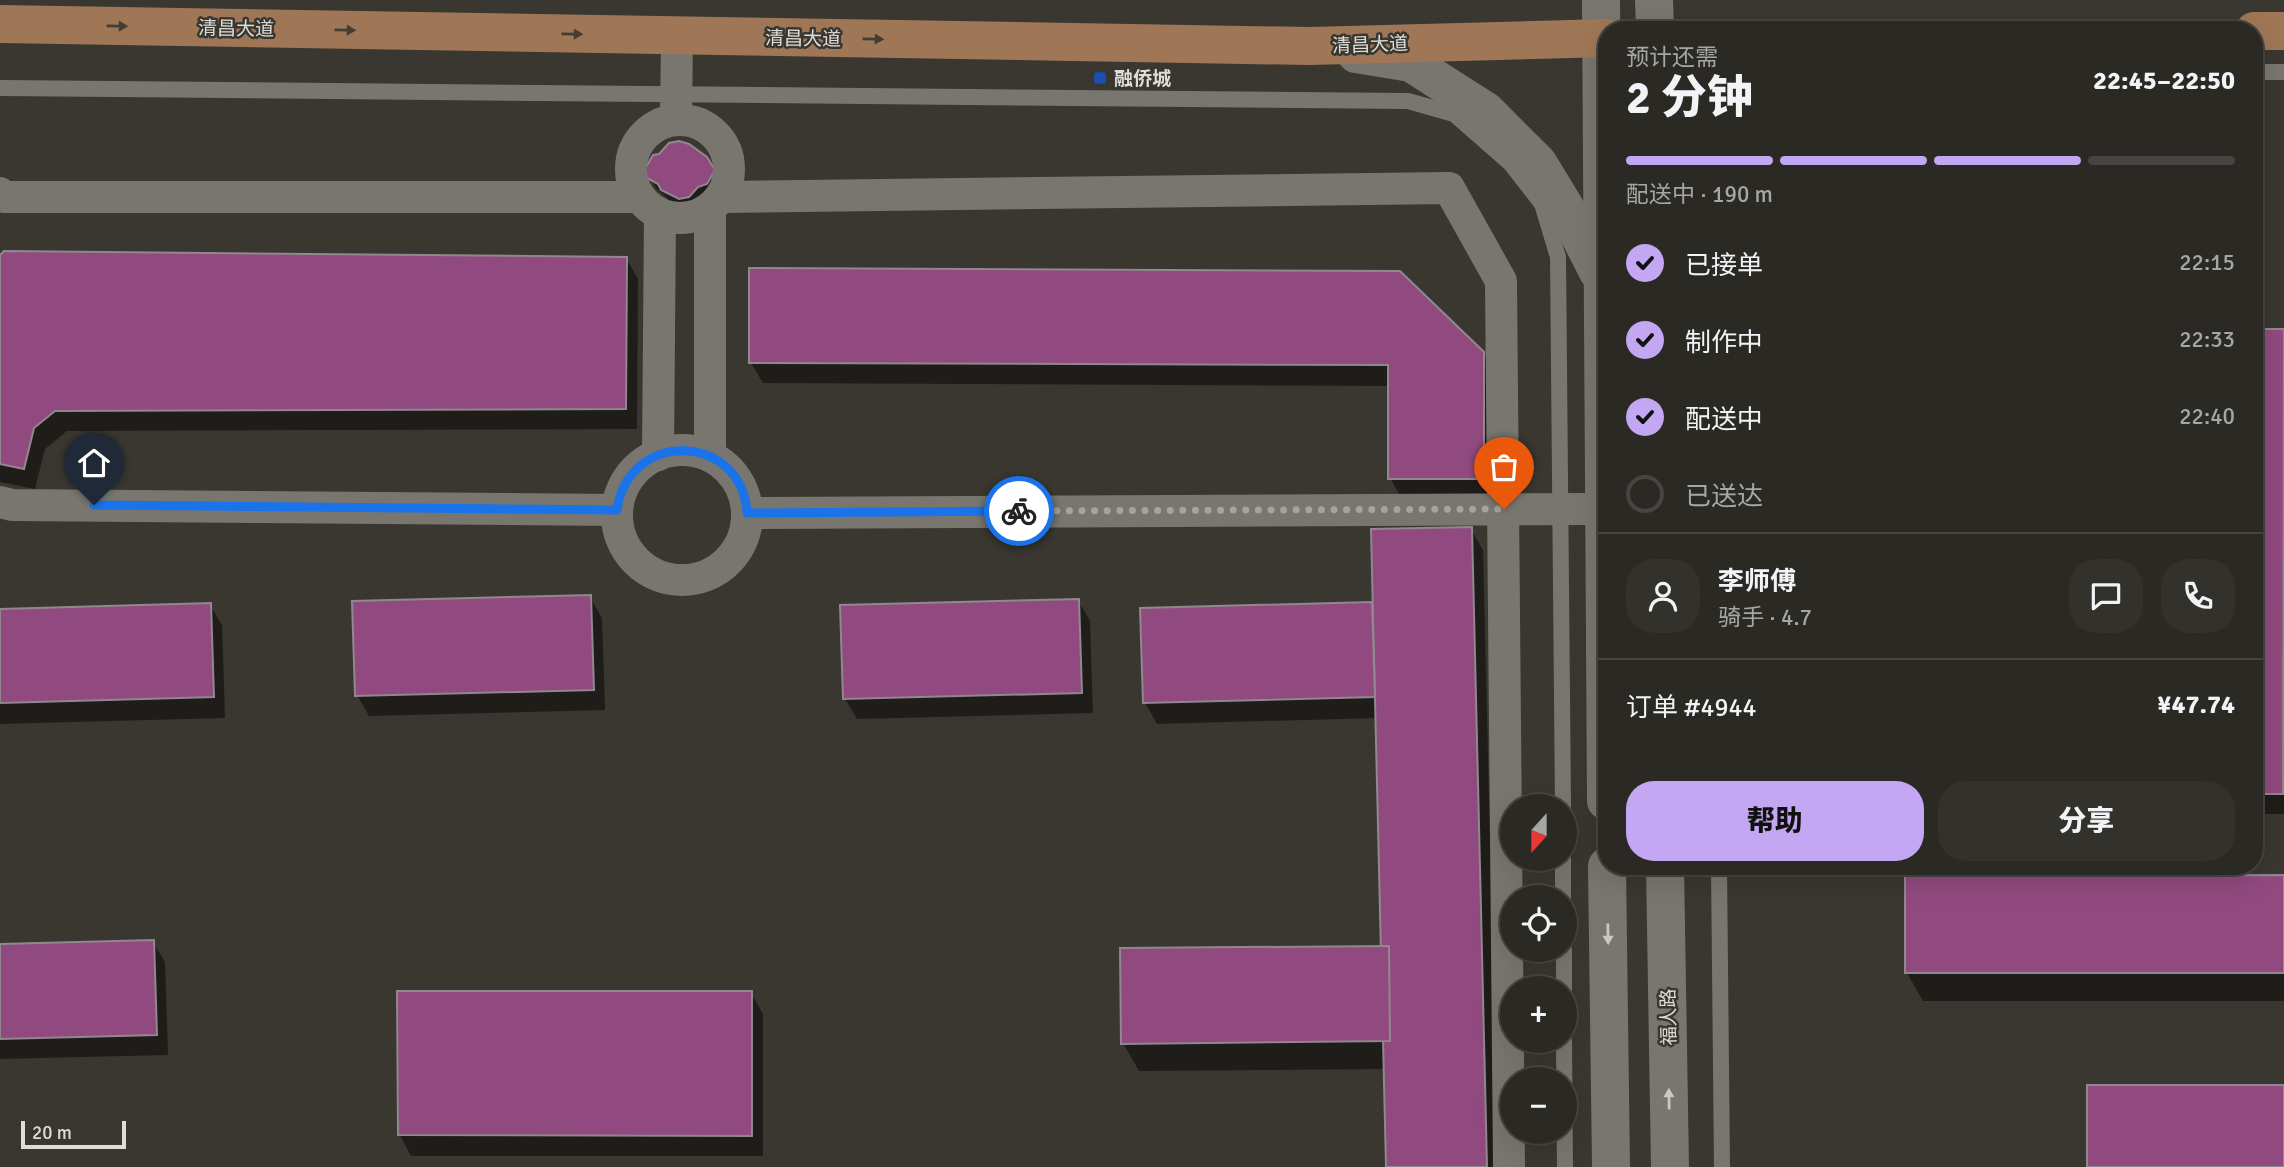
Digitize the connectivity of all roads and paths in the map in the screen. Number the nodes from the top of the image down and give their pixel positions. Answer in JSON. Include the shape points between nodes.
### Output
{"nodes":[{"id":1,"x":1601,"y":0,"type":"edge"},
{"id":2,"x":1654,"y":0,"type":"edge"},
{"id":3,"x":1603,"y":21,"type":"edge"},
{"id":4,"x":1655,"y":21,"type":"edge"},
{"id":5,"x":0,"y":24,"type":"edge"},
{"id":6,"x":73,"y":25,"type":"junction"},
{"id":7,"x":2263,"y":31,"type":"edge"},
{"id":8,"x":2284,"y":31,"type":"edge"},
{"id":9,"x":677,"y":36,"type":"junction"},
{"id":10,"x":1598,"y":38,"type":"edge"},
{"id":11,"x":0,"y":44,"type":"edge"},
{"id":12,"x":1309,"y":46,"type":"junction"},
{"id":13,"x":2263,"y":72,"type":"edge"},
{"id":14,"x":2284,"y":72,"type":"edge"},
{"id":15,"x":0,"y":88,"type":"edge"},
{"id":16,"x":676,"y":106,"type":"junction"},
{"id":17,"x":0,"y":193,"type":"edge"},
{"id":18,"x":715,"y":203,"type":"junction"},
{"id":19,"x":649,"y":205,"type":"junction"},
{"id":20,"x":1598,"y":273,"type":"edge"},
{"id":21,"x":658,"y":455,"type":"junction"},
{"id":22,"x":710,"y":456,"type":"junction"},
{"id":23,"x":0,"y":502,"type":"edge"},
{"id":24,"x":1504,"y":509,"type":"junction"},
{"id":25,"x":1561,"y":509,"type":"junction"},
{"id":26,"x":1598,"y":509,"type":"edge"},
{"id":27,"x":617,"y":510,"type":"junction"},
{"id":28,"x":747,"y":513,"type":"junction"},
{"id":29,"x":1563,"y":794,"type":"edge"},
{"id":30,"x":1607,"y":875,"type":"edge"},
{"id":31,"x":1665,"y":875,"type":"edge"},
{"id":32,"x":1719,"y":875,"type":"edge"},
{"id":33,"x":1564,"y":1053,"type":"edge"},
{"id":34,"x":1508,"y":1167,"type":"edge"},
{"id":35,"x":1565,"y":1167,"type":"edge"},
{"id":36,"x":1611,"y":1167,"type":"edge"},
{"id":37,"x":1670,"y":1167,"type":"edge"},
{"id":38,"x":1723,"y":1167,"type":"edge"}],
"edges":[{"from":1,"to":3,"type":"main road"},
{"from":2,"to":4,"type":"main road"},
{"from":5,"to":6,"type":"main road","name":"清昌大道"},
{"from":6,"to":9,"type":"main road","name":"清昌大道","one_way":true},
{"from":6,"to":11,"type":"main road"},
{"from":7,"to":8,"type":"main road"},
{"from":9,"to":12,"type":"main road","name":"清昌大道","one_way":true},
{"from":9,"to":16,"type":"street"},
{"from":10,"to":12,"type":"main road","name":"清昌大道"},
{"from":12,"to":20,"type":"main road","via":[[1411,63],[1475,102],[1538,163]]},
{"from":13,"to":14,"type":"lane"},
{"from":15,"to":16,"type":"lane"},
{"from":16,"to":18,"type":"street","via":[[718,137],[726,151],[728,183]]},
{"from":16,"to":19,"type":"street","via":[[634,150],[632,182]]},
{"from":16,"to":25,"type":"lane","via":[[1408,101],[1454,114],[1511,164],[1542,204],[1558,257]]},
{"from":17,"to":19,"type":"street","via":[[4,197]]},
{"from":18,"to":19,"type":"street","via":[[680,218]]},
{"from":18,"to":22,"type":"street"},
{"from":18,"to":24,"type":"street","via":[[1449,188],[1501,281]]},
{"from":19,"to":21,"type":"street"},
{"from":21,"to":22,"type":"street","via":[[688,450]]},
{"from":21,"to":27,"type":"street","via":[[629,477],[618,497]]},
{"from":22,"to":28,"type":"street","via":[[740,484]]},
{"from":23,"to":27,"type":"street"},
{"from":24,"to":25,"type":"street"},
{"from":24,"to":28,"type":"street"},
{"from":24,"to":34,"type":"street"},
{"from":25,"to":26,"type":"street"},
{"from":25,"to":29,"type":"lane"},
{"from":27,"to":28,"type":"street","via":[[622,541],[634,561],[652,574],[672,580],[693,580],[729,561],[741,544]]},
{"from":30,"to":36,"type":"main road","one_way":true},
{"from":37,"to":31,"type":"main road","name":"福人路","one_way":true},
{"from":32,"to":38,"type":"lane"},
{"from":33,"to":35,"type":"lane"}]}
